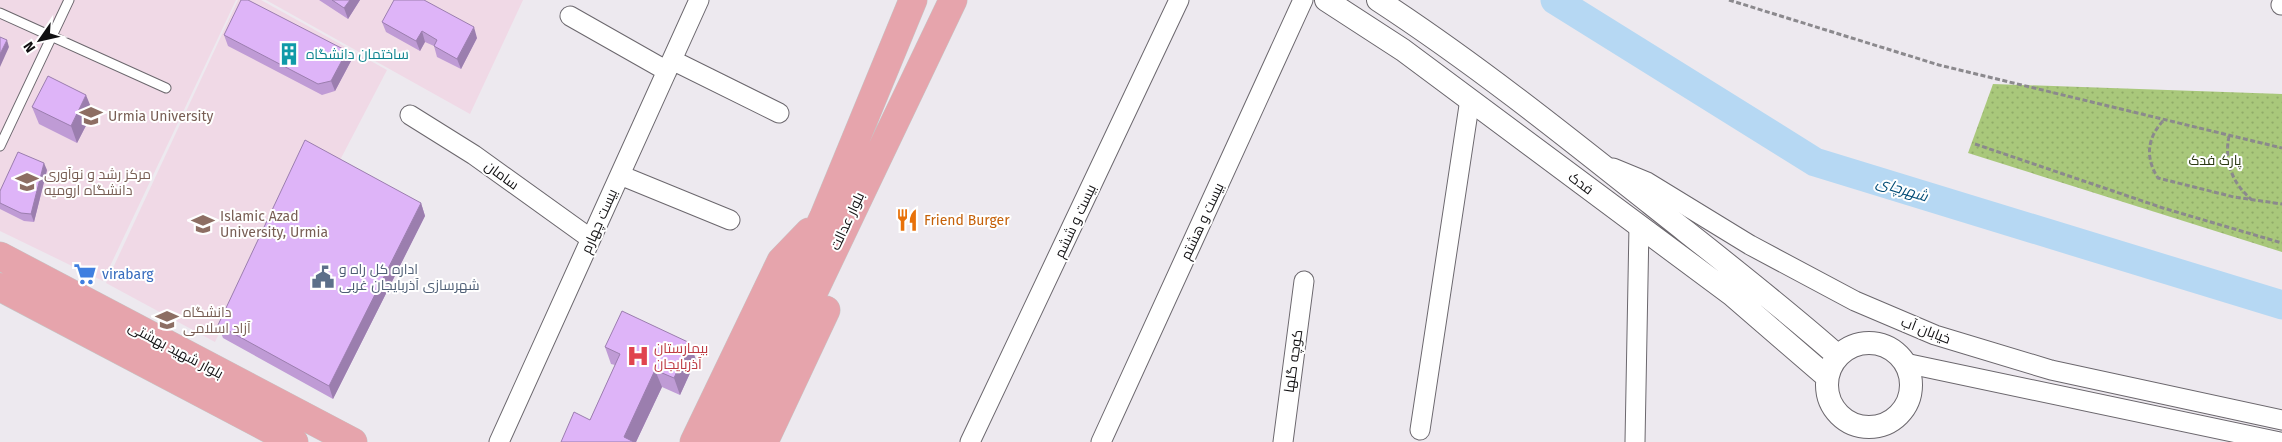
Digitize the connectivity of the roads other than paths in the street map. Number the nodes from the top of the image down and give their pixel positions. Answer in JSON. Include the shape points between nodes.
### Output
{"nodes":[{"id":1,"x":69,"y":0,"type":"edge"},
{"id":2,"x":699,"y":0,"type":"edge"},
{"id":3,"x":913,"y":0,"type":"edge"},
{"id":4,"x":953,"y":0,"type":"edge"},
{"id":5,"x":1179,"y":0,"type":"edge"},
{"id":6,"x":1303,"y":0,"type":"edge"},
{"id":7,"x":1326,"y":0,"type":"edge"},
{"id":8,"x":1378,"y":0,"type":"edge"},
{"id":9,"x":0,"y":13,"type":"edge"},
{"id":10,"x":570,"y":16,"type":"dead end"},
{"id":11,"x":51,"y":37,"type":"junction"},
{"id":12,"x":670,"y":65,"type":"junction"},
{"id":13,"x":166,"y":88,"type":"dead end"},
{"id":14,"x":1470,"y":99,"type":"junction"},
{"id":15,"x":779,"y":113,"type":"dead end"},
{"id":16,"x":410,"y":115,"type":"dead end"},
{"id":17,"x":0,"y":146,"type":"edge"},
{"id":18,"x":1599,"y":163,"type":"junction"},
{"id":19,"x":620,"y":175,"type":"junction"},
{"id":20,"x":855,"y":205,"type":"junction"},
{"id":21,"x":824,"y":216,"type":"junction"},
{"id":22,"x":730,"y":220,"type":"dead end"},
{"id":23,"x":1639,"y":226,"type":"junction"},
{"id":24,"x":591,"y":239,"type":"junction"},
{"id":25,"x":0,"y":256,"type":"edge"},
{"id":26,"x":1304,"y":281,"type":"dead end"},
{"id":27,"x":0,"y":287,"type":"edge"},
{"id":28,"x":1838,"y":356,"type":"junction"},
{"id":29,"x":1905,"y":363,"type":"junction"},
{"id":30,"x":1827,"y":377,"type":"junction"},
{"id":31,"x":2282,"y":420,"type":"edge"},
{"id":32,"x":1420,"y":430,"type":"dead end"},
{"id":33,"x":1880,"y":434,"type":"edge"},
{"id":34,"x":322,"y":435,"type":"edge"},
{"id":35,"x":294,"y":442,"type":"edge"},
{"id":36,"x":353,"y":442,"type":"edge"},
{"id":37,"x":499,"y":442,"type":"edge"},
{"id":38,"x":694,"y":442,"type":"edge"},
{"id":39,"x":719,"y":442,"type":"edge"},
{"id":40,"x":742,"y":442,"type":"edge"},
{"id":41,"x":764,"y":442,"type":"edge"},
{"id":42,"x":970,"y":442,"type":"edge"},
{"id":43,"x":1101,"y":442,"type":"edge"},
{"id":44,"x":1282,"y":442,"type":"edge"},
{"id":45,"x":1635,"y":442,"type":"edge"},
{"id":46,"x":2280,"y":442,"type":"edge"}],
"edges":[{"from":1,"to":11,"type":"lane"},
{"from":2,"to":12,"type":"street","name":"بیست چهارم"},
{"from":3,"to":21,"type":"main road","name":"بلوار عدالت"},
{"from":4,"to":20,"type":"main road","name":"بلوار عدالت"},
{"from":5,"to":42,"type":"street","name":"بیست و ششم"},
{"from":6,"to":43,"type":"street","name":"بیست و هشتم"},
{"from":7,"to":14,"type":"street","name":"فدک"},
{"from":8,"to":18,"type":"street","name":"فدک","via":[[1422,29]]},
{"from":9,"to":11,"type":"lane"},
{"from":10,"to":12,"type":"street"},
{"from":11,"to":13,"type":"lane"},
{"from":11,"to":17,"type":"lane"},
{"from":12,"to":15,"type":"street"},
{"from":12,"to":19,"type":"street","name":"بیست چهارم"},
{"from":14,"to":23,"type":"street","name":"فدک"},
{"from":14,"to":32,"type":"street"},
{"from":16,"to":24,"type":"street","name":"سامان","via":[[474,155]]},
{"from":18,"to":28,"type":"street","name":"فدک","via":[[1800,322]]},
{"from":18,"to":31,"type":"street","name":"خیابان آب","via":[[1647,182],[1750,246],[1855,301],[1935,335],[2051,370]]},
{"from":19,"to":22,"type":"street"},
{"from":19,"to":24,"type":"street","name":"بیست چهارم"},
{"from":20,"to":40,"type":"main road","name":"بلوار عدالت"},
{"from":20,"to":41,"type":"main road","via":[[833,296]]},
{"from":21,"to":38,"type":"main road","via":[[781,261]]},
{"from":21,"to":39,"type":"main road","name":"بلوار عدالت"},
{"from":23,"to":30,"type":"street","name":"فدک","via":[[1732,295]]},
{"from":23,"to":45,"type":"street"},
{"from":24,"to":37,"type":"street","name":"بیست چهارم"},
{"from":25,"to":34,"type":"main road","name":"بلوار شهید بهشتی"},
{"from":26,"to":44,"type":"street","name":"کوچه گلها"},
{"from":27,"to":35,"type":"main road","name":"بلوار شهید بهشتی"},
{"from":28,"to":29,"type":"street","via":[[1850,346],[1881,344]]},
{"from":28,"to":30,"type":"street"},
{"from":29,"to":33,"type":"street","via":[[1911,391],[1906,405]]},
{"from":29,"to":46,"type":"street"},
{"from":30,"to":33,"type":"street","via":[[1831,406],[1840,417]]},
{"from":34,"to":36,"type":"main road","name":"بلوار شهید بهشتی"}]}
